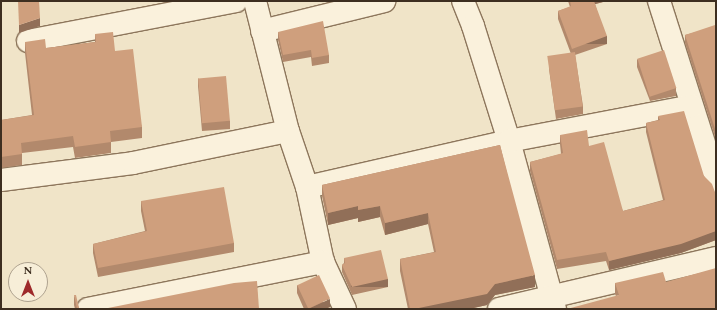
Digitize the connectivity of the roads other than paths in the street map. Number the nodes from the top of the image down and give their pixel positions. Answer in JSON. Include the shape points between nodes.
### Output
{"nodes":[{"id":1,"x":236,"y":1,"type":"edge"},
{"id":2,"x":255,"y":1,"type":"edge"},
{"id":3,"x":384,"y":1,"type":"edge"},
{"id":4,"x":463,"y":1,"type":"edge"},
{"id":5,"x":659,"y":1,"type":"edge"},
{"id":6,"x":262,"y":31,"type":"junction"},
{"id":7,"x":28,"y":41,"type":"edge"},
{"id":8,"x":692,"y":106,"type":"junction"},
{"id":9,"x":288,"y":131,"type":"junction"},
{"id":10,"x":509,"y":141,"type":"junction"},
{"id":11,"x":1,"y":180,"type":"edge"},
{"id":12,"x":716,"y":181,"type":"edge"},
{"id":13,"x":307,"y":187,"type":"junction"},
{"id":14,"x":716,"y":258,"type":"edge"},
{"id":15,"x":323,"y":262,"type":"junction"},
{"id":16,"x":554,"y":304,"type":"edge"},
{"id":17,"x":88,"y":309,"type":"edge"},
{"id":18,"x":345,"y":309,"type":"edge"},
{"id":19,"x":499,"y":309,"type":"edge"}],
"edges":[{"from":1,"to":7,"type":"street"},
{"from":2,"to":6,"type":"street"},
{"from":3,"to":6,"type":"street"},
{"from":4,"to":10,"type":"street","via":[[474,26]]},
{"from":5,"to":8,"type":"street"},
{"from":6,"to":9,"type":"street"},
{"from":8,"to":10,"type":"street"},
{"from":8,"to":12,"type":"street"},
{"from":9,"to":11,"type":"street","via":[[133,164]]},
{"from":9,"to":13,"type":"street"},
{"from":10,"to":13,"type":"street"},
{"from":10,"to":16,"type":"street"},
{"from":13,"to":15,"type":"street"},
{"from":14,"to":16,"type":"street"},
{"from":15,"to":17,"type":"street"},
{"from":15,"to":18,"type":"street"},
{"from":16,"to":19,"type":"street"}]}
